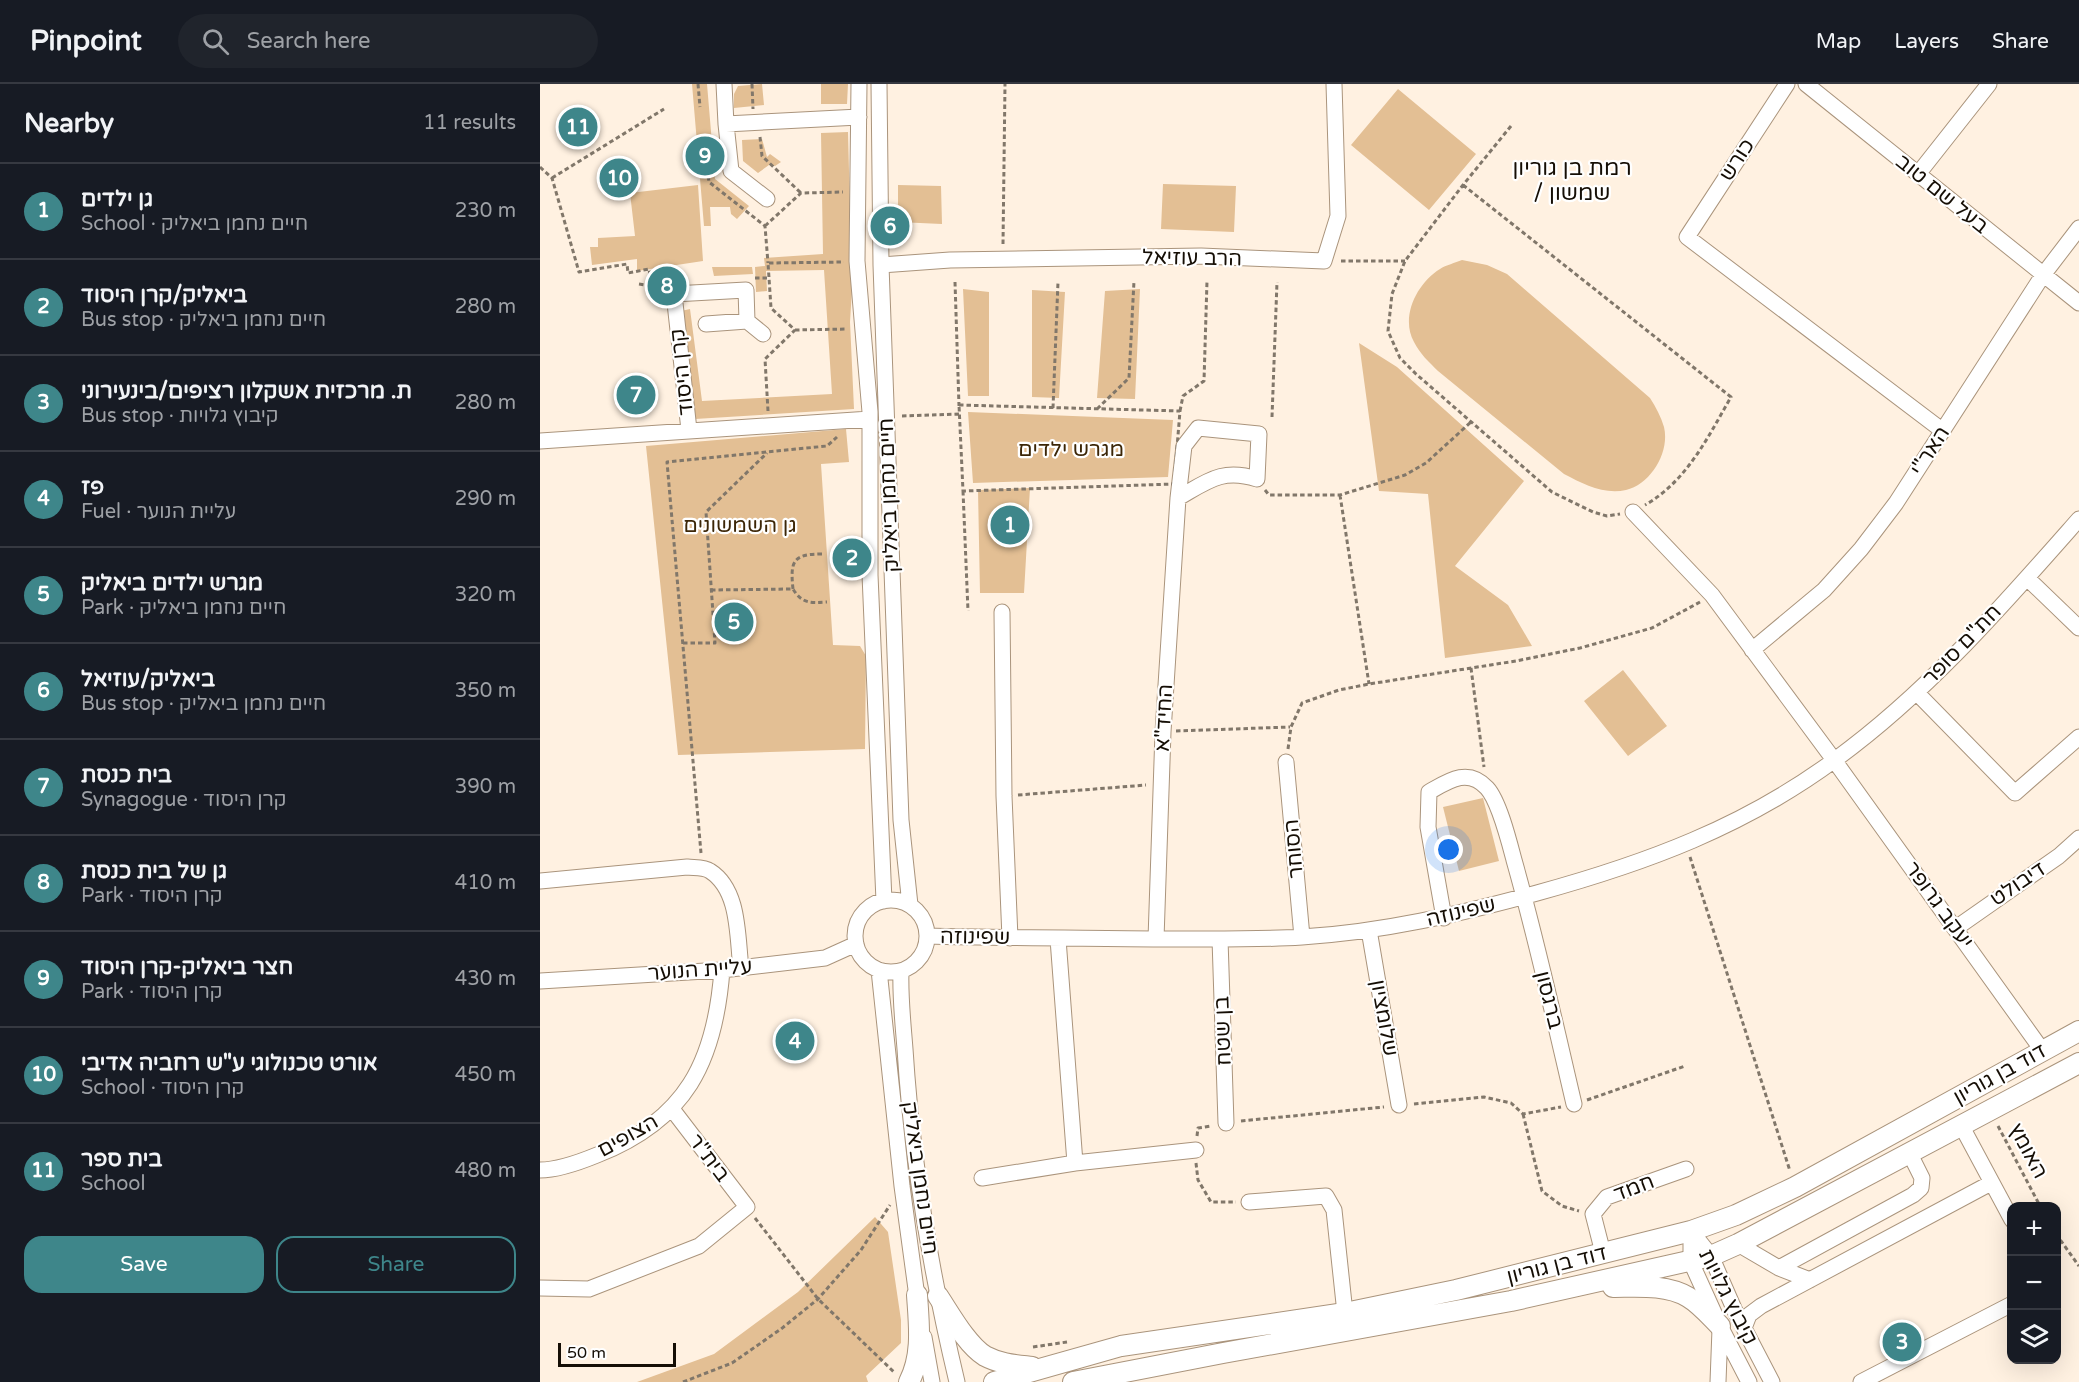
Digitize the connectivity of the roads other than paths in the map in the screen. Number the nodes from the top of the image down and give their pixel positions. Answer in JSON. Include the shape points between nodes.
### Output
{"nodes":[{"id":1,"x":724,"y":84,"type":"edge"},
{"id":2,"x":859,"y":84,"type":"edge"},
{"id":3,"x":879,"y":84,"type":"edge"},
{"id":4,"x":1334,"y":84,"type":"edge"},
{"id":5,"x":1787,"y":84,"type":"edge"},
{"id":6,"x":1806,"y":84,"type":"edge"},
{"id":7,"x":1989,"y":84,"type":"edge"},
{"id":8,"x":859,"y":117,"type":"junction"},
{"id":9,"x":726,"y":124,"type":"junction"},
{"id":10,"x":1918,"y":174,"type":"junction"},
{"id":11,"x":767,"y":199,"type":"dead end"},
{"id":12,"x":2079,"y":228,"type":"edge"},
{"id":13,"x":880,"y":265,"type":"junction"},
{"id":14,"x":2043,"y":274,"type":"junction"},
{"id":15,"x":2079,"y":303,"type":"edge"},
{"id":16,"x":747,"y":321,"type":"junction"},
{"id":17,"x":706,"y":324,"type":"dead end"},
{"id":18,"x":763,"y":334,"type":"dead end"},
{"id":19,"x":870,"y":418,"type":"junction"},
{"id":20,"x":689,"y":430,"type":"junction"},
{"id":21,"x":1943,"y":431,"type":"junction"},
{"id":22,"x":540,"y":441,"type":"edge"},
{"id":23,"x":1178,"y":498,"type":"junction"},
{"id":24,"x":1633,"y":512,"type":"road end"},
{"id":25,"x":2079,"y":519,"type":"edge"},
{"id":26,"x":2027,"y":578,"type":"junction"},
{"id":27,"x":1002,"y":612,"type":"dead end"},
{"id":28,"x":2079,"y":628,"type":"edge"},
{"id":29,"x":1752,"y":650,"type":"junction"},
{"id":30,"x":1917,"y":693,"type":"junction"},
{"id":31,"x":2079,"y":737,"type":"edge"},
{"id":32,"x":1834,"y":760,"type":"junction"},
{"id":33,"x":1286,"y":762,"type":"road end"},
{"id":34,"x":2079,"y":838,"type":"edge"},
{"id":35,"x":540,"y":881,"type":"edge"},
{"id":36,"x":1524,"y":897,"type":"junction"},
{"id":37,"x":884,"y":901,"type":"junction"},
{"id":38,"x":910,"y":905,"type":"junction"},
{"id":39,"x":1444,"y":918,"type":"junction"},
{"id":40,"x":1956,"y":928,"type":"junction"},
{"id":41,"x":1369,"y":930,"type":"junction"},
{"id":42,"x":927,"y":936,"type":"junction"},
{"id":43,"x":1302,"y":937,"type":"junction"},
{"id":44,"x":1010,"y":939,"type":"junction"},
{"id":45,"x":1058,"y":939,"type":"junction"},
{"id":46,"x":1156,"y":939,"type":"junction"},
{"id":47,"x":1220,"y":939,"type":"junction"},
{"id":48,"x":856,"y":944,"type":"junction"},
{"id":49,"x":741,"y":968,"type":"junction"},
{"id":50,"x":722,"y":970,"type":"junction"},
{"id":51,"x":879,"y":970,"type":"junction"},
{"id":52,"x":901,"y":971,"type":"junction"},
{"id":53,"x":540,"y":981,"type":"edge"},
{"id":54,"x":2079,"y":1031,"type":"edge"},
{"id":55,"x":2042,"y":1050,"type":"junction"},
{"id":56,"x":2079,"y":1063,"type":"edge"},
{"id":57,"x":1574,"y":1104,"type":"dead end"},
{"id":58,"x":1399,"y":1105,"type":"dead end"},
{"id":59,"x":672,"y":1109,"type":"junction"},
{"id":60,"x":1226,"y":1123,"type":"dead end"},
{"id":61,"x":1961,"y":1125,"type":"junction"},
{"id":62,"x":1196,"y":1150,"type":"dead end"},
{"id":63,"x":1909,"y":1152,"type":"junction"},
{"id":64,"x":1075,"y":1163,"type":"junction"},
{"id":65,"x":1686,"y":1169,"type":"dead end"},
{"id":66,"x":540,"y":1170,"type":"edge"},
{"id":67,"x":982,"y":1178,"type":"dead end"},
{"id":68,"x":1991,"y":1183,"type":"junction"},
{"id":69,"x":1249,"y":1202,"type":"dead end"},
{"id":70,"x":2007,"y":1211,"type":"edge"},
{"id":71,"x":1691,"y":1231,"type":"junction"},
{"id":72,"x":1738,"y":1244,"type":"junction"},
{"id":73,"x":1603,"y":1253,"type":"junction"},
{"id":74,"x":1712,"y":1256,"type":"junction"},
{"id":75,"x":1691,"y":1262,"type":"junction"},
{"id":76,"x":1779,"y":1268,"type":"junction"},
{"id":77,"x":1810,"y":1280,"type":"junction"},
{"id":78,"x":1577,"y":1287,"type":"junction"},
{"id":79,"x":540,"y":1288,"type":"edge"},
{"id":80,"x":917,"y":1296,"type":"junction"},
{"id":81,"x":938,"y":1296,"type":"junction"},
{"id":82,"x":2007,"y":1307,"type":"edge"},
{"id":83,"x":1345,"y":1313,"type":"junction"},
{"id":84,"x":1720,"y":1326,"type":"junction"},
{"id":85,"x":1744,"y":1328,"type":"junction"},
{"id":86,"x":1040,"y":1368,"type":"junction"},
{"id":87,"x":903,"y":1379,"type":"edge"},
{"id":88,"x":1096,"y":1379,"type":"edge"},
{"id":89,"x":932,"y":1382,"type":"edge"},
{"id":90,"x":957,"y":1382,"type":"edge"},
{"id":91,"x":994,"y":1382,"type":"edge"},
{"id":92,"x":1073,"y":1382,"type":"edge"},
{"id":93,"x":1718,"y":1382,"type":"edge"},
{"id":94,"x":1749,"y":1382,"type":"edge"},
{"id":95,"x":1772,"y":1382,"type":"edge"},
{"id":96,"x":1861,"y":1382,"type":"edge"}],
"edges":[{"from":1,"to":9,"type":"street"},
{"from":2,"to":8,"type":"street","name":"חיים נחמן ביאליק"},
{"from":3,"to":13,"type":"street","name":"חיים נחמן ביאליק"},
{"from":4,"to":13,"type":"street","name":"הרב עוזיאל","via":[[1338,216],[1324,261],[1201,256],[950,260]]},
{"from":5,"to":21,"type":"street","name":"כורש","via":[[1687,237]]},
{"from":6,"to":10,"type":"street","name":"בעל שם טוב"},
{"from":7,"to":10,"type":"street"},
{"from":8,"to":9,"type":"street"},
{"from":8,"to":19,"type":"street","name":"חיים נחמן ביאליק","via":[[858,261]]},
{"from":9,"to":11,"type":"street","via":[[731,171]]},
{"from":10,"to":14,"type":"street","name":"בעל שם טוב"},
{"from":12,"to":14,"type":"street","name":"האר\"י"},
{"from":13,"to":38,"type":"street","name":"חיים נחמן ביאליק","via":[[901,820]]},
{"from":14,"to":15,"type":"street","name":"בעל שם טוב"},
{"from":14,"to":21,"type":"street","name":"האר\"י"},
{"from":16,"to":17,"type":"street"},
{"from":16,"to":18,"type":"street"},
{"from":16,"to":20,"type":"street","name":"קרן היסוד","via":[[746,290],[674,294]]},
{"from":19,"to":20,"type":"street","name":"קרן היסוד"},
{"from":19,"to":37,"type":"street","name":"חיים נחמן ביאליק","via":[[870,575]]},
{"from":20,"to":22,"type":"street","name":"קרן היסוד"},
{"from":21,"to":29,"type":"street","name":"האר\"י","via":[[1861,549],[1824,590]]},
{"from":23,"to":23,"type":"street","name":"החיד\"א","via":[[1184,446],[1198,428],[1259,434],[1257,479],[1221,475]]},
{"from":23,"to":46,"type":"street","name":"החיד\"א","via":[[1163,732]]},
{"from":24,"to":29,"type":"street","name":"יעקב גרופר","via":[[1712,595]]},
{"from":25,"to":26,"type":"street","name":"חת\"ם סופר"},
{"from":26,"to":28,"type":"street"},
{"from":26,"to":30,"type":"street","name":"חת\"ם סופר"},
{"from":27,"to":44,"type":"street"},
{"from":29,"to":32,"type":"street","name":"יעקב גרופר"},
{"from":30,"to":31,"type":"street","via":[[2015,793]]},
{"from":30,"to":32,"type":"street","name":"חת\"ם סופר"},
{"from":32,"to":36,"type":"street","name":"שפינוזה","via":[[1760,809],[1686,844],[1602,875]]},
{"from":32,"to":40,"type":"street","name":"יעקב גרופר"},
{"from":33,"to":43,"type":"street","name":"הסוחר"},
{"from":34,"to":40,"type":"street","name":"דיבולט"},
{"from":35,"to":49,"type":"street","via":[[687,867],[708,870],[723,882],[732,897]]},
{"from":36,"to":39,"type":"street","name":"שפינוזה"},
{"from":36,"to":39,"type":"street","name":"ברגסון","via":[[1502,817],[1487,788],[1472,778],[1454,777],[1429,792],[1428,827]]},
{"from":36,"to":57,"type":"street","name":"ברגסון"},
{"from":37,"to":38,"type":"street"},
{"from":37,"to":48,"type":"street","via":[[865,912],[859,922]]},
{"from":38,"to":42,"type":"street","via":[[922,919]]},
{"from":39,"to":41,"type":"street","name":"שפינוזה"},
{"from":40,"to":55,"type":"street","name":"יעקב גרופר"},
{"from":41,"to":43,"type":"street","name":"שפינוזה"},
{"from":41,"to":58,"type":"street","name":"שלומציון"},
{"from":42,"to":44,"type":"street","name":"שפינוזה"},
{"from":42,"to":52,"type":"street","via":[[920,958]]},
{"from":43,"to":47,"type":"street","name":"שפינוזה"},
{"from":44,"to":45,"type":"street","name":"שפינוזה"},
{"from":45,"to":46,"type":"street","name":"שפינוזה"},
{"from":45,"to":64,"type":"street"},
{"from":46,"to":47,"type":"street","name":"שפינוזה"},
{"from":47,"to":60,"type":"street","name":"בן שטח"},
{"from":48,"to":49,"type":"street","name":"עליית הנוער","via":[[825,958]]},
{"from":48,"to":51,"type":"street","via":[[860,955]]},
{"from":49,"to":50,"type":"street","name":"עליית הנוער"},
{"from":50,"to":53,"type":"street","name":"עליית הנוער"},
{"from":50,"to":59,"type":"street","name":"הצופים","via":[[712,1032],[700,1065]]},
{"from":51,"to":52,"type":"street"},
{"from":51,"to":80,"type":"street","name":"חיים נחמן ביאליק"},
{"from":52,"to":81,"type":"street","name":"חיים נחמן ביאליק","via":[[907,1091]]},
{"from":54,"to":55,"type":"main road","name":"דוד בן גוריון"},
{"from":55,"to":71,"type":"main road","name":"דוד בן גוריון","via":[[1795,1187]]},
{"from":56,"to":61,"type":"main road","name":"דוד בן גוריון"},
{"from":59,"to":66,"type":"street","name":"הצופים","via":[[651,1128],[617,1147],[582,1161]]},
{"from":59,"to":79,"type":"street","name":"בית\"ר","via":[[747,1207],[699,1246],[589,1289]]},
{"from":61,"to":63,"type":"main road","name":"דוד בן גוריון"},
{"from":61,"to":68,"type":"street"},
{"from":62,"to":64,"type":"street"},
{"from":63,"to":72,"type":"main road","name":"דוד בן גוריון"},
{"from":63,"to":76,"type":"street","via":[[1922,1178],[1921,1188]]},
{"from":64,"to":67,"type":"street"},
{"from":65,"to":73,"type":"street","name":"חמד","via":[[1607,1197],[1593,1214]]},
{"from":68,"to":70,"type":"street"},
{"from":68,"to":77,"type":"street"},
{"from":69,"to":83,"type":"street","via":[[1326,1196],[1334,1210]]},
{"from":71,"to":73,"type":"main road","name":"דוד בן גוריון"},
{"from":71,"to":74,"type":"street","name":"קיבוץ גלויות"},
{"from":71,"to":75,"type":"street","name":"קיבוץ גלויות"},
{"from":72,"to":74,"type":"main road","name":"דוד בן גוריון"},
{"from":72,"to":76,"type":"street"},
{"from":73,"to":83,"type":"main road","name":"דוד בן גוריון"},
{"from":74,"to":75,"type":"main road","name":"דוד בן גוריון"},
{"from":74,"to":85,"type":"street","name":"קיבוץ גלויות"},
{"from":75,"to":78,"type":"main road","name":"דוד בן גוריון"},
{"from":75,"to":84,"type":"street","name":"קיבוץ גלויות"},
{"from":76,"to":77,"type":"street"},
{"from":77,"to":85,"type":"street","via":[[1749,1315]]},
{"from":78,"to":84,"type":"main road","via":[[1673,1291],[1701,1307]]},
{"from":78,"to":88,"type":"main road","name":"דוד בן גוריון"},
{"from":80,"to":87,"type":"main road","via":[[919,1355],[915,1369]]},
{"from":80,"to":89,"type":"street","name":"חיים נחמן ביאליק"},
{"from":81,"to":86,"type":"main road","via":[[964,1335],[984,1355],[1006,1364]]},
{"from":81,"to":90,"type":"street","name":"חיים נחמן ביאליק"},
{"from":82,"to":96,"type":"street"},
{"from":83,"to":86,"type":"main road","name":"דוד בן גוריון","via":[[1121,1346]]},
{"from":84,"to":93,"type":"street"},
{"from":84,"to":94,"type":"street","name":"קיבוץ גלויות"},
{"from":85,"to":95,"type":"street","name":"קיבוץ גלויות"},
{"from":86,"to":91,"type":"main road","name":"דוד בן גוריון"},
{"from":88,"to":92,"type":"main road","name":"דוד בן גוריון"}]}
